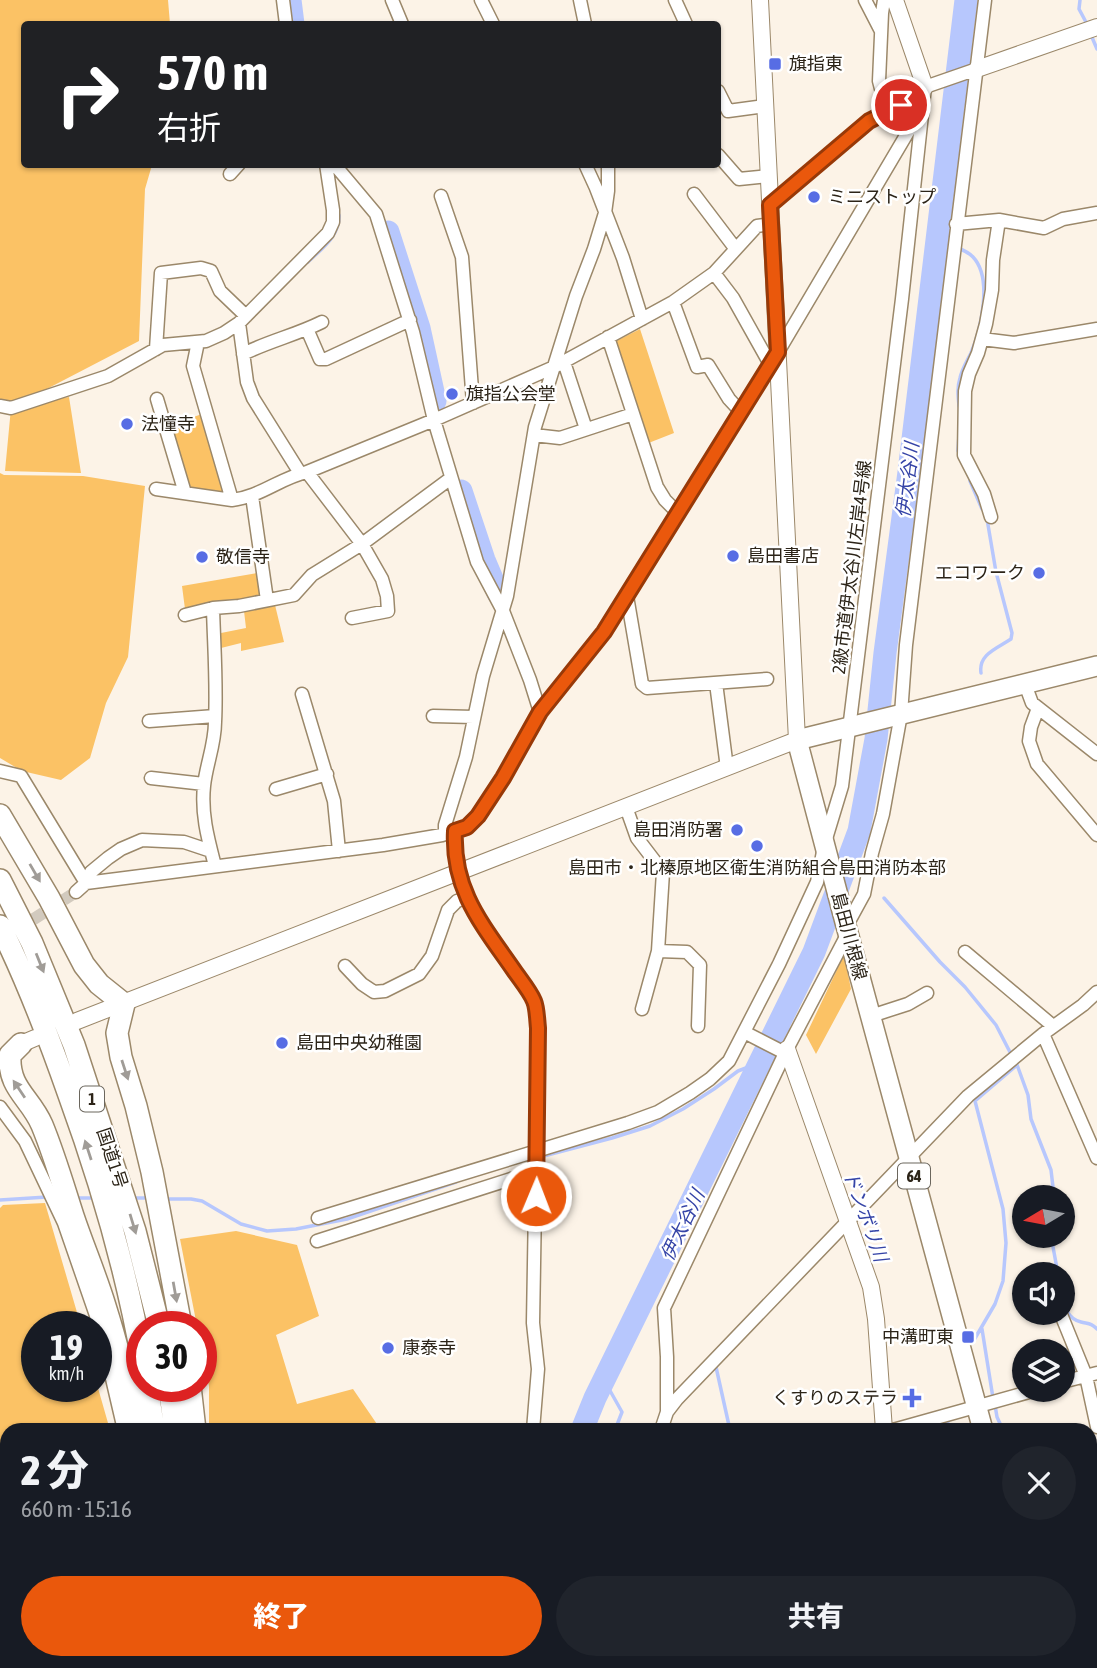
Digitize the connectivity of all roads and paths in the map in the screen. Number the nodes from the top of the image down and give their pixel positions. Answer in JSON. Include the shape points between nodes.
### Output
{"nodes":[{"id":1,"x":283,"y":0,"type":"edge"},
{"id":2,"x":392,"y":0,"type":"edge"},
{"id":3,"x":481,"y":0,"type":"edge"},
{"id":4,"x":580,"y":0,"type":"edge"},
{"id":5,"x":675,"y":0,"type":"edge"},
{"id":6,"x":760,"y":0,"type":"edge"},
{"id":7,"x":864,"y":0,"type":"edge"},
{"id":8,"x":884,"y":0,"type":"edge"},
{"id":9,"x":895,"y":0,"type":"edge"},
{"id":10,"x":985,"y":0,"type":"edge"},
{"id":11,"x":286,"y":21,"type":"edge"},
{"id":12,"x":401,"y":21,"type":"edge"},
{"id":13,"x":492,"y":21,"type":"edge"},
{"id":14,"x":584,"y":21,"type":"edge"},
{"id":15,"x":684,"y":21,"type":"edge"},
{"id":16,"x":1097,"y":27,"type":"edge"},
{"id":17,"x":881,"y":31,"type":"junction"},
{"id":18,"x":974,"y":70,"type":"junction"},
{"id":19,"x":928,"y":86,"type":"junction"},
{"id":20,"x":721,"y":97,"type":"edge"},
{"id":21,"x":765,"y":106,"type":"junction"},
{"id":22,"x":923,"y":107,"type":"junction"},
{"id":23,"x":887,"y":112,"type":"junction"},
{"id":24,"x":721,"y":158,"type":"edge"},
{"id":25,"x":327,"y":168,"type":"edge"},
{"id":26,"x":337,"y":168,"type":"edge"},
{"id":27,"x":587,"y":168,"type":"edge"},
{"id":28,"x":608,"y":168,"type":"edge"},
{"id":29,"x":769,"y":176,"type":"junction"},
{"id":30,"x":694,"y":194,"type":"dead end"},
{"id":31,"x":441,"y":196,"type":"dead end"},
{"id":32,"x":770,"y":205,"type":"junction"},
{"id":33,"x":605,"y":213,"type":"junction"},
{"id":34,"x":1097,"y":213,"type":"edge"},
{"id":35,"x":999,"y":220,"type":"junction"},
{"id":36,"x":771,"y":224,"type":"junction"},
{"id":37,"x":956,"y":224,"type":"junction"},
{"id":38,"x":735,"y":248,"type":"junction"},
{"id":39,"x":714,"y":273,"type":"junction"},
{"id":40,"x":673,"y":302,"type":"junction"},
{"id":41,"x":642,"y":319,"type":"junction"},
{"id":42,"x":242,"y":320,"type":"junction"},
{"id":43,"x":410,"y":320,"type":"junction"},
{"id":44,"x":322,"y":322,"type":"dead end"},
{"id":45,"x":307,"y":329,"type":"junction"},
{"id":46,"x":1097,"y":329,"type":"edge"},
{"id":47,"x":608,"y":337,"type":"junction"},
{"id":48,"x":982,"y":339,"type":"junction"},
{"id":49,"x":198,"y":342,"type":"junction"},
{"id":50,"x":156,"y":349,"type":"junction"},
{"id":51,"x":243,"y":354,"type":"junction"},
{"id":52,"x":774,"y":358,"type":"junction"},
{"id":53,"x":559,"y":364,"type":"junction"},
{"id":54,"x":157,"y":399,"type":"dead end"},
{"id":55,"x":473,"y":403,"type":"junction"},
{"id":56,"x":0,"y":406,"type":"edge"},
{"id":57,"x":741,"y":412,"type":"junction"},
{"id":58,"x":633,"y":414,"type":"junction"},
{"id":59,"x":434,"y":420,"type":"junction"},
{"id":60,"x":586,"y":429,"type":"junction"},
{"id":61,"x":534,"y":435,"type":"junction"},
{"id":62,"x":304,"y":473,"type":"junction"},
{"id":63,"x":451,"y":478,"type":"junction"},
{"id":64,"x":156,"y":489,"type":"dead end"},
{"id":65,"x":185,"y":493,"type":"junction"},
{"id":66,"x":252,"y":496,"type":"junction"},
{"id":67,"x":232,"y":500,"type":"junction"},
{"id":68,"x":678,"y":513,"type":"junction"},
{"id":69,"x":991,"y":517,"type":"dead end"},
{"id":70,"x":362,"y":544,"type":"junction"},
{"id":71,"x":627,"y":596,"type":"junction"},
{"id":72,"x":267,"y":600,"type":"junction"},
{"id":73,"x":214,"y":608,"type":"junction"},
{"id":74,"x":502,"y":611,"type":"junction"},
{"id":75,"x":185,"y":615,"type":"dead end"},
{"id":76,"x":352,"y":618,"type":"dead end"},
{"id":77,"x":1097,"y":666,"type":"edge"},
{"id":78,"x":767,"y":679,"type":"dead end"},
{"id":79,"x":716,"y":683,"type":"junction"},
{"id":80,"x":1025,"y":684,"type":"junction"},
{"id":81,"x":302,"y":694,"type":"dead end"},
{"id":82,"x":1038,"y":708,"type":"junction"},
{"id":83,"x":540,"y":712,"type":"junction"},
{"id":84,"x":898,"y":715,"type":"junction"},
{"id":85,"x":215,"y":716,"type":"junction"},
{"id":86,"x":433,"y":716,"type":"dead end"},
{"id":87,"x":474,"y":717,"type":"junction"},
{"id":88,"x":149,"y":721,"type":"dead end"},
{"id":89,"x":851,"y":726,"type":"junction"},
{"id":90,"x":797,"y":740,"type":"junction"},
{"id":91,"x":1097,"y":754,"type":"edge"},
{"id":92,"x":727,"y":768,"type":"junction"},
{"id":93,"x":0,"y":771,"type":"edge"},
{"id":94,"x":327,"y":774,"type":"junction"},
{"id":95,"x":150,"y":778,"type":"dead end"},
{"id":96,"x":204,"y":784,"type":"junction"},
{"id":97,"x":276,"y":789,"type":"dead end"},
{"id":98,"x":626,"y":807,"type":"junction"},
{"id":99,"x":0,"y":815,"type":"edge"},
{"id":100,"x":450,"y":832,"type":"junction"},
{"id":101,"x":1097,"y":835,"type":"edge"},
{"id":102,"x":825,"y":842,"type":"junction"},
{"id":103,"x":211,"y":851,"type":"junction"},
{"id":104,"x":339,"y":851,"type":"junction"},
{"id":105,"x":215,"y":866,"type":"junction"},
{"id":106,"x":458,"y":872,"type":"junction"},
{"id":107,"x":0,"y":880,"type":"edge"},
{"id":108,"x":81,"y":888,"type":"junction"},
{"id":109,"x":466,"y":898,"type":"junction"},
{"id":110,"x":0,"y":926,"type":"edge"},
{"id":111,"x":847,"y":928,"type":"junction"},
{"id":112,"x":658,"y":951,"type":"junction"},
{"id":113,"x":965,"y":952,"type":"dead end"},
{"id":114,"x":345,"y":966,"type":"dead end"},
{"id":115,"x":1097,"y":992,"type":"edge"},
{"id":116,"x":927,"y":993,"type":"dead end"},
{"id":117,"x":124,"y":1004,"type":"junction"},
{"id":118,"x":642,"y":1009,"type":"dead end"},
{"id":119,"x":871,"y":1016,"type":"junction"},
{"id":120,"x":77,"y":1021,"type":"dead end"},
{"id":121,"x":698,"y":1026,"type":"dead end"},
{"id":122,"x":1048,"y":1030,"type":"junction"},
{"id":123,"x":744,"y":1032,"type":"junction"},
{"id":124,"x":0,"y":1040,"type":"edge"},
{"id":125,"x":786,"y":1051,"type":"junction"},
{"id":126,"x":0,"y":1107,"type":"edge"},
{"id":127,"x":537,"y":1150,"type":"junction"},
{"id":128,"x":909,"y":1158,"type":"junction"},
{"id":129,"x":1097,"y":1158,"type":"edge"},
{"id":130,"x":536,"y":1171,"type":"junction"},
{"id":131,"x":318,"y":1218,"type":"dead end"},
{"id":132,"x":848,"y":1220,"type":"junction"},
{"id":133,"x":317,"y":1241,"type":"dead end"},
{"id":134,"x":131,"y":1311,"type":"edge"},
{"id":135,"x":155,"y":1311,"type":"edge"},
{"id":136,"x":178,"y":1311,"type":"edge"},
{"id":137,"x":1066,"y":1325,"type":"edge"},
{"id":138,"x":1091,"y":1374,"type":"edge"},
{"id":139,"x":1012,"y":1396,"type":"edge"},
{"id":140,"x":150,"y":1402,"type":"edge"},
{"id":141,"x":171,"y":1402,"type":"edge"},
{"id":142,"x":192,"y":1402,"type":"edge"},
{"id":143,"x":990,"y":1402,"type":"junction"},
{"id":144,"x":667,"y":1412,"type":"junction"},
{"id":145,"x":122,"y":1423,"type":"edge"},
{"id":146,"x":135,"y":1423,"type":"edge"},
{"id":147,"x":154,"y":1423,"type":"edge"},
{"id":148,"x":174,"y":1423,"type":"edge"},
{"id":149,"x":194,"y":1423,"type":"edge"},
{"id":150,"x":534,"y":1423,"type":"edge"},
{"id":151,"x":663,"y":1423,"type":"edge"},
{"id":152,"x":883,"y":1423,"type":"edge"},
{"id":153,"x":917,"y":1423,"type":"edge"},
{"id":154,"x":985,"y":1423,"type":"edge"},
{"id":155,"x":1097,"y":1423,"type":"edge"}],
"edges":[{"from":1,"to":11,"type":"street"},
{"from":2,"to":12,"type":"street"},
{"from":3,"to":13,"type":"street"},
{"from":4,"to":14,"type":"street"},
{"from":5,"to":15,"type":"street"},
{"from":6,"to":21,"type":"street"},
{"from":7,"to":17,"type":"street"},
{"from":8,"to":17,"type":"street"},
{"from":9,"to":19,"type":"street"},
{"from":10,"to":18,"type":"street"},
{"from":16,"to":18,"type":"street"},
{"from":17,"to":23,"type":"street","via":[[879,80]]},
{"from":18,"to":19,"type":"street"},
{"from":18,"to":37,"type":"street"},
{"from":19,"to":22,"type":"street","name":"2級市道伊太谷川左岸4号線"},
{"from":19,"to":23,"type":"street"},
{"from":20,"to":21,"type":"street","via":[[728,111]]},
{"from":21,"to":29,"type":"street"},
{"from":22,"to":52,"type":"street"},
{"from":22,"to":89,"type":"street","name":"2級市道伊太谷川左岸4号線"},
{"from":23,"to":32,"type":"street","via":[[869,121]]},
{"from":24,"to":29,"type":"street","via":[[739,179]]},
{"from":25,"to":42,"type":"street","via":[[333,210],[328,233]]},
{"from":26,"to":43,"type":"street","via":[[376,214]]},
{"from":27,"to":33,"type":"street"},
{"from":28,"to":33,"type":"street"},
{"from":29,"to":32,"type":"street"},
{"from":30,"to":38,"type":"street"},
{"from":31,"to":55,"type":"street","via":[[462,257]]},
{"from":32,"to":36,"type":"street"},
{"from":33,"to":41,"type":"street"},
{"from":33,"to":53,"type":"street","via":[[576,296]]},
{"from":34,"to":35,"type":"street","via":[[1044,228]]},
{"from":35,"to":37,"type":"street"},
{"from":35,"to":48,"type":"street"},
{"from":36,"to":38,"type":"street","via":[[757,226]]},
{"from":36,"to":52,"type":"street"},
{"from":37,"to":84,"type":"street"},
{"from":38,"to":39,"type":"street"},
{"from":39,"to":40,"type":"street"},
{"from":39,"to":52,"type":"street"},
{"from":40,"to":41,"type":"street"},
{"from":40,"to":57,"type":"street","via":[[697,367],[708,365]]},
{"from":41,"to":47,"type":"street"},
{"from":42,"to":49,"type":"street","via":[[224,333]]},
{"from":42,"to":50,"type":"street","via":[[211,271],[161,273]]},
{"from":42,"to":51,"type":"street"},
{"from":43,"to":45,"type":"street","via":[[326,359],[320,359]]},
{"from":43,"to":59,"type":"street"},
{"from":44,"to":45,"type":"street"},
{"from":45,"to":51,"type":"street"},
{"from":46,"to":48,"type":"street","via":[[1014,343]]},
{"from":47,"to":53,"type":"street"},
{"from":47,"to":58,"type":"street"},
{"from":48,"to":69,"type":"street","via":[[965,391],[964,455]]},
{"from":49,"to":50,"type":"street"},
{"from":49,"to":67,"type":"street","via":[[193,366]]},
{"from":50,"to":56,"type":"street","via":[[108,376],[11,408]]},
{"from":51,"to":62,"type":"street","via":[[253,398]]},
{"from":52,"to":57,"type":"street"},
{"from":52,"to":90,"type":"street"},
{"from":53,"to":55,"type":"street"},
{"from":53,"to":60,"type":"street"},
{"from":53,"to":61,"type":"street"},
{"from":54,"to":65,"type":"street"},
{"from":55,"to":59,"type":"street"},
{"from":57,"to":68,"type":"street"},
{"from":58,"to":60,"type":"street"},
{"from":58,"to":68,"type":"street","via":[[657,487]]},
{"from":59,"to":62,"type":"street"},
{"from":59,"to":63,"type":"street"},
{"from":60,"to":61,"type":"street","via":[[560,438]]},
{"from":61,"to":74,"type":"street"},
{"from":62,"to":66,"type":"street"},
{"from":62,"to":70,"type":"street"},
{"from":63,"to":70,"type":"street"},
{"from":63,"to":74,"type":"street","via":[[477,562]]},
{"from":64,"to":65,"type":"street"},
{"from":65,"to":67,"type":"street"},
{"from":66,"to":67,"type":"street"},
{"from":66,"to":72,"type":"street"},
{"from":68,"to":71,"type":"street"},
{"from":70,"to":72,"type":"street","via":[[312,575],[294,595]]},
{"from":70,"to":76,"type":"street","via":[[382,579],[387,611]]},
{"from":71,"to":79,"type":"street","via":[[642,684],[647,688]]},
{"from":71,"to":83,"type":"street"},
{"from":72,"to":73,"type":"street"},
{"from":73,"to":75,"type":"street"},
{"from":73,"to":85,"type":"street"},
{"from":74,"to":83,"type":"street"},
{"from":74,"to":87,"type":"street"},
{"from":77,"to":80,"type":"main road"},
{"from":78,"to":79,"type":"street"},
{"from":79,"to":92,"type":"street"},
{"from":80,"to":82,"type":"street"},
{"from":80,"to":84,"type":"main road"},
{"from":81,"to":94,"type":"street"},
{"from":82,"to":91,"type":"street"},
{"from":82,"to":101,"type":"street","via":[[1029,740],[1037,764]]},
{"from":83,"to":100,"type":"street","via":[[478,816],[467,827]]},
{"from":84,"to":89,"type":"main road"},
{"from":84,"to":111,"type":"street","via":[[883,814],[864,894]]},
{"from":85,"to":88,"type":"street"},
{"from":85,"to":96,"type":"street"},
{"from":86,"to":87,"type":"street"},
{"from":87,"to":100,"type":"street","via":[[445,825]]},
{"from":89,"to":90,"type":"main road"},
{"from":89,"to":102,"type":"street","name":"2級市道伊太谷川左岸4号線","via":[[842,786]]},
{"from":90,"to":92,"type":"street"},
{"from":90,"to":102,"type":"main road","name":"島田川根線","number":"64"},
{"from":92,"to":98,"type":"street"},
{"from":93,"to":108,"type":"street","via":[[21,776]]},
{"from":94,"to":97,"type":"street"},
{"from":94,"to":104,"type":"street"},
{"from":95,"to":96,"type":"street"},
{"from":96,"to":103,"type":"street","via":[[205,830]]},
{"from":98,"to":106,"type":"street"},
{"from":98,"to":112,"type":"street","via":[[637,838],[663,872]]},
{"from":99,"to":117,"type":"highway","one_way":true,"via":[[84,965]]},
{"from":100,"to":104,"type":"street"},
{"from":100,"to":106,"type":"street"},
{"from":102,"to":111,"type":"main road","name":"島田川根線","number":"64"},
{"from":102,"to":123,"type":"street","name":"2級市道伊太谷川左岸4号線","via":[[817,882]]},
{"from":103,"to":105,"type":"street"},
{"from":103,"to":108,"type":"street","via":[[184,842],[142,840],[107,858]]},
{"from":104,"to":105,"type":"street"},
{"from":105,"to":108,"type":"street"},
{"from":106,"to":109,"type":"street"},
{"from":106,"to":117,"type":"street"},
{"from":107,"to":135,"type":"highway","name":"国道1号","number":"1","one_way":true,"via":[[74,1045],[135,1231]]},
{"from":109,"to":114,"type":"street","via":[[448,910],[432,956],[419,974],[374,992]]},
{"from":109,"to":127,"type":"street","via":[[534,1000]]},
{"from":134,"to":110,"type":"highway","name":"国道1号","number":"1","one_way":true,"via":[[103,1194],[82,1132]]},
{"from":111,"to":119,"type":"main road","name":"島田川根線","number":"64"},
{"from":111,"to":125,"type":"street"},
{"from":112,"to":118,"type":"street"},
{"from":112,"to":121,"type":"street","via":[[687,952],[700,965]]},
{"from":113,"to":122,"type":"street"},
{"from":115,"to":122,"type":"street"},
{"from":116,"to":119,"type":"street"},
{"from":117,"to":120,"type":"street"},
{"from":117,"to":136,"type":"highway","one_way":true,"via":[[117,1033],[121,1057],[149,1159]]},
{"from":119,"to":128,"type":"main road","name":"島田川根線","number":"64"},
{"from":122,"to":128,"type":"street","via":[[968,1096]]},
{"from":122,"to":129,"type":"street"},
{"from":123,"to":125,"type":"street"},
{"from":123,"to":127,"type":"street","name":"2級市道伊太谷川左岸4号線","via":[[729,1061],[710,1079],[658,1112]]},
{"from":146,"to":124,"type":"highway","one_way":true,"via":[[105,1306],[48,1143],[9,1068],[10,1055],[28,1041],[8,1044]]},
{"from":125,"to":132,"type":"street"},
{"from":125,"to":144,"type":"street","via":[[664,1308]]},
{"from":126,"to":145,"type":"street","via":[[25,1141],[64,1223],[100,1327]]},
{"from":127,"to":130,"type":"street"},
{"from":127,"to":131,"type":"street","name":"2級市道伊太谷川左岸4号線"},
{"from":128,"to":132,"type":"street"},
{"from":128,"to":143,"type":"main road","name":"島田川根線","number":"64"},
{"from":130,"to":133,"type":"street"},
{"from":130,"to":150,"type":"street","via":[[533,1323],[538,1369]]},
{"from":132,"to":144,"type":"street"},
{"from":132,"to":152,"type":"street","via":[[871,1287]]},
{"from":137,"to":138,"type":"street"},
{"from":138,"to":155,"type":"street"},
{"from":139,"to":143,"type":"street"},
{"from":140,"to":147,"type":"highway"},
{"from":141,"to":148,"type":"highway"},
{"from":142,"to":149,"type":"highway"},
{"from":143,"to":153,"type":"street"},
{"from":143,"to":154,"type":"main road","name":"島田川根線","number":"64"},
{"from":144,"to":151,"type":"street"}]}
